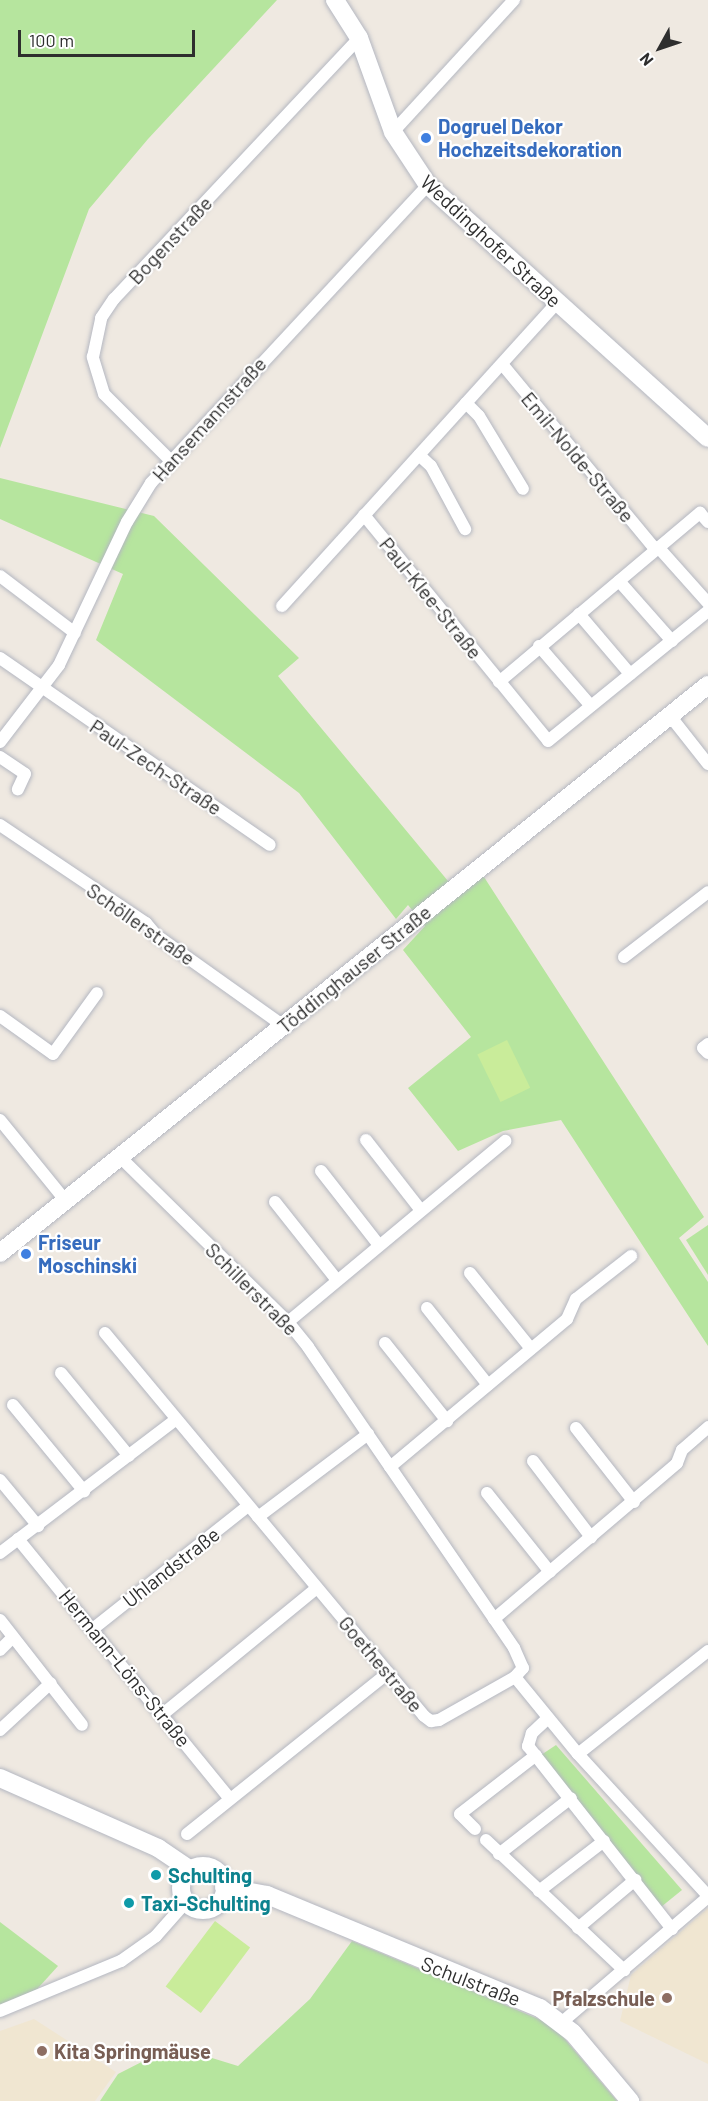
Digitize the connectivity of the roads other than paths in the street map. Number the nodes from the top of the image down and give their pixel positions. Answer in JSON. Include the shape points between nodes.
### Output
{"nodes":[{"id":1,"x":334,"y":0,"type":"edge"},
{"id":2,"x":514,"y":0,"type":"edge"},
{"id":3,"x":359,"y":38,"type":"junction"},
{"id":4,"x":393,"y":132,"type":"junction"},
{"id":5,"x":428,"y":184,"type":"junction"},
{"id":6,"x":557,"y":303,"type":"junction"},
{"id":7,"x":502,"y":364,"type":"junction"},
{"id":8,"x":466,"y":403,"type":"junction"},
{"id":9,"x":708,"y":438,"type":"edge"},
{"id":10,"x":419,"y":455,"type":"junction"},
{"id":11,"x":170,"y":460,"type":"junction"},
{"id":12,"x":523,"y":489,"type":"dead end"},
{"id":13,"x":364,"y":515,"type":"junction"},
{"id":14,"x":708,"y":522,"type":"edge"},
{"id":15,"x":465,"y":529,"type":"dead end"},
{"id":16,"x":656,"y":548,"type":"junction"},
{"id":17,"x":0,"y":576,"type":"edge"},
{"id":18,"x":619,"y":581,"type":"junction"},
{"id":19,"x":708,"y":603,"type":"edge"},
{"id":20,"x":282,"y":606,"type":"dead end"},
{"id":21,"x":708,"y":611,"type":"edge"},
{"id":22,"x":579,"y":614,"type":"junction"},
{"id":23,"x":75,"y":633,"type":"junction"},
{"id":24,"x":672,"y":641,"type":"junction"},
{"id":25,"x":539,"y":646,"type":"junction"},
{"id":26,"x":0,"y":658,"type":"edge"},
{"id":27,"x":630,"y":674,"type":"junction"},
{"id":28,"x":499,"y":682,"type":"junction"},
{"id":29,"x":708,"y":685,"type":"edge"},
{"id":30,"x":41,"y":689,"type":"junction"},
{"id":31,"x":591,"y":706,"type":"junction"},
{"id":32,"x":671,"y":717,"type":"junction"},
{"id":33,"x":0,"y":742,"type":"edge"},
{"id":34,"x":0,"y":757,"type":"edge"},
{"id":35,"x":708,"y":764,"type":"edge"},
{"id":36,"x":18,"y":789,"type":"dead end"},
{"id":37,"x":0,"y":825,"type":"edge"},
{"id":38,"x":270,"y":845,"type":"dead end"},
{"id":39,"x":708,"y":892,"type":"edge"},
{"id":40,"x":624,"y":957,"type":"dead end"},
{"id":41,"x":97,"y":993,"type":"dead end"},
{"id":42,"x":0,"y":1016,"type":"edge"},
{"id":43,"x":282,"y":1025,"type":"junction"},
{"id":44,"x":708,"y":1044,"type":"edge"},
{"id":45,"x":708,"y":1053,"type":"edge"},
{"id":46,"x":0,"y":1120,"type":"edge"},
{"id":47,"x":366,"y":1140,"type":"dead end"},
{"id":48,"x":504,"y":1141,"type":"dead end"},
{"id":49,"x":120,"y":1157,"type":"junction"},
{"id":50,"x":321,"y":1171,"type":"dead end"},
{"id":51,"x":65,"y":1200,"type":"junction"},
{"id":52,"x":275,"y":1202,"type":"dead end"},
{"id":53,"x":420,"y":1209,"type":"junction"},
{"id":54,"x":378,"y":1244,"type":"junction"},
{"id":55,"x":0,"y":1254,"type":"edge"},
{"id":56,"x":631,"y":1256,"type":"dead end"},
{"id":57,"x":470,"y":1274,"type":"dead end"},
{"id":58,"x":336,"y":1279,"type":"junction"},
{"id":59,"x":427,"y":1308,"type":"dead end"},
{"id":60,"x":288,"y":1322,"type":"junction"},
{"id":61,"x":105,"y":1333,"type":"dead end"},
{"id":62,"x":385,"y":1342,"type":"dead end"},
{"id":63,"x":531,"y":1349,"type":"junction"},
{"id":64,"x":61,"y":1373,"type":"dead end"},
{"id":65,"x":488,"y":1385,"type":"junction"},
{"id":66,"x":13,"y":1405,"type":"dead end"},
{"id":67,"x":175,"y":1420,"type":"junction"},
{"id":68,"x":447,"y":1420,"type":"junction"},
{"id":69,"x":708,"y":1427,"type":"edge"},
{"id":70,"x":576,"y":1428,"type":"dead end"},
{"id":71,"x":368,"y":1434,"type":"junction"},
{"id":72,"x":129,"y":1456,"type":"junction"},
{"id":73,"x":533,"y":1461,"type":"dead end"},
{"id":74,"x":390,"y":1467,"type":"junction"},
{"id":75,"x":0,"y":1480,"type":"edge"},
{"id":76,"x":84,"y":1491,"type":"junction"},
{"id":77,"x":487,"y":1493,"type":"dead end"},
{"id":78,"x":634,"y":1502,"type":"junction"},
{"id":79,"x":248,"y":1506,"type":"junction"},
{"id":80,"x":258,"y":1517,"type":"junction"},
{"id":81,"x":38,"y":1526,"type":"junction"},
{"id":82,"x":591,"y":1537,"type":"junction"},
{"id":83,"x":18,"y":1539,"type":"junction"},
{"id":84,"x":0,"y":1553,"type":"edge"},
{"id":85,"x":550,"y":1572,"type":"junction"},
{"id":86,"x":317,"y":1588,"type":"junction"},
{"id":87,"x":494,"y":1619,"type":"junction"},
{"id":88,"x":0,"y":1620,"type":"edge"},
{"id":89,"x":94,"y":1628,"type":"junction"},
{"id":90,"x":13,"y":1637,"type":"junction"},
{"id":91,"x":0,"y":1650,"type":"edge"},
{"id":92,"x":708,"y":1651,"type":"edge"},
{"id":93,"x":388,"y":1673,"type":"junction"},
{"id":94,"x":515,"y":1677,"type":"junction"},
{"id":95,"x":51,"y":1683,"type":"junction"},
{"id":96,"x":163,"y":1714,"type":"junction"},
{"id":97,"x":547,"y":1719,"type":"junction"},
{"id":98,"x":82,"y":1725,"type":"dead end"},
{"id":99,"x":0,"y":1730,"type":"edge"},
{"id":100,"x":578,"y":1754,"type":"junction"},
{"id":101,"x":536,"y":1755,"type":"junction"},
{"id":102,"x":0,"y":1778,"type":"edge"},
{"id":103,"x":571,"y":1798,"type":"junction"},
{"id":104,"x":230,"y":1799,"type":"junction"},
{"id":105,"x":475,"y":1829,"type":"dead end"},
{"id":106,"x":187,"y":1834,"type":"dead end"},
{"id":107,"x":486,"y":1840,"type":"dead end"},
{"id":108,"x":604,"y":1841,"type":"junction"},
{"id":109,"x":499,"y":1854,"type":"junction"},
{"id":110,"x":191,"y":1870,"type":"junction"},
{"id":111,"x":635,"y":1880,"type":"junction"},
{"id":112,"x":539,"y":1891,"type":"junction"},
{"id":113,"x":222,"y":1894,"type":"junction"},
{"id":114,"x":708,"y":1896,"type":"edge"},
{"id":115,"x":186,"y":1902,"type":"junction"},
{"id":116,"x":578,"y":1928,"type":"junction"},
{"id":117,"x":672,"y":1929,"type":"junction"},
{"id":118,"x":624,"y":1970,"type":"junction"},
{"id":119,"x":0,"y":2011,"type":"edge"},
{"id":120,"x":561,"y":2023,"type":"junction"},
{"id":121,"x":630,"y":2101,"type":"edge"}],
"edges":[{"from":1,"to":3,"type":"street","name":"Weddinghofer Straße"},
{"from":2,"to":4,"type":"street"},
{"from":3,"to":4,"type":"street","name":"Weddinghofer Straße"},
{"from":3,"to":11,"type":"street","name":"Bogenstraße","via":[[114,299],[101,318],[93,357],[104,394]]},
{"from":4,"to":5,"type":"street","name":"Weddinghofer Straße"},
{"from":5,"to":6,"type":"street","name":"Weddinghofer Straße"},
{"from":5,"to":11,"type":"street","name":"Hansemannstraße"},
{"from":6,"to":7,"type":"street"},
{"from":6,"to":9,"type":"street","name":"Weddinghofer Straße"},
{"from":7,"to":8,"type":"street"},
{"from":7,"to":16,"type":"street","name":"Emil-Nolde-Straße"},
{"from":8,"to":10,"type":"street"},
{"from":8,"to":12,"type":"street"},
{"from":10,"to":13,"type":"street"},
{"from":10,"to":15,"type":"street","via":[[431,466]]},
{"from":11,"to":23,"type":"street","name":"Hansemannstraße","via":[[127,522]]},
{"from":13,"to":20,"type":"street"},
{"from":13,"to":28,"type":"street","name":"Paul-Klee-Straße"},
{"from":14,"to":16,"type":"street","via":[[700,513]]},
{"from":16,"to":18,"type":"street"},
{"from":16,"to":19,"type":"street","name":"Emil-Nolde-Straße"},
{"from":17,"to":23,"type":"street"},
{"from":18,"to":22,"type":"street"},
{"from":18,"to":24,"type":"street"},
{"from":21,"to":24,"type":"street"},
{"from":22,"to":25,"type":"street"},
{"from":22,"to":27,"type":"street"},
{"from":23,"to":30,"type":"street","name":"Hansemannstraße"},
{"from":24,"to":27,"type":"street"},
{"from":25,"to":28,"type":"street"},
{"from":25,"to":31,"type":"street"},
{"from":26,"to":30,"type":"street"},
{"from":27,"to":31,"type":"street"},
{"from":28,"to":31,"type":"street","name":"Paul-Klee-Straße","via":[[548,741]]},
{"from":29,"to":32,"type":"street","name":"Töddinghauser Straße"},
{"from":30,"to":33,"type":"street","name":"Hansemannstraße"},
{"from":30,"to":38,"type":"street","name":"Paul-Zech-Straße"},
{"from":32,"to":35,"type":"street"},
{"from":32,"to":43,"type":"street","name":"Töddinghauser Straße"},
{"from":34,"to":36,"type":"street","via":[[25,774]]},
{"from":37,"to":43,"type":"street","name":"Schöllerstraße","via":[[146,923],[156,935]]},
{"from":39,"to":40,"type":"street"},
{"from":41,"to":42,"type":"street","via":[[53,1054]]},
{"from":43,"to":49,"type":"street","name":"Töddinghauser Straße","via":[[192,1103]]},
{"from":44,"to":45,"type":"street","via":[[704,1048]]},
{"from":46,"to":51,"type":"street"},
{"from":47,"to":53,"type":"street"},
{"from":48,"to":53,"type":"street"},
{"from":49,"to":51,"type":"street","name":"Töddinghauser Straße"},
{"from":49,"to":60,"type":"street","name":"Schillerstraße"},
{"from":50,"to":54,"type":"street"},
{"from":51,"to":55,"type":"street","name":"Töddinghauser Straße"},
{"from":52,"to":58,"type":"street"},
{"from":53,"to":54,"type":"street"},
{"from":54,"to":58,"type":"street"},
{"from":56,"to":63,"type":"street","via":[[576,1299],[567,1319]]},
{"from":57,"to":63,"type":"street"},
{"from":58,"to":60,"type":"street"},
{"from":59,"to":65,"type":"street"},
{"from":60,"to":71,"type":"street","name":"Schillerstraße"},
{"from":61,"to":67,"type":"street","name":"Goethestraße"},
{"from":62,"to":68,"type":"street"},
{"from":63,"to":65,"type":"street"},
{"from":64,"to":72,"type":"street"},
{"from":65,"to":68,"type":"street"},
{"from":66,"to":76,"type":"street"},
{"from":67,"to":72,"type":"street"},
{"from":67,"to":79,"type":"street","name":"Goethestraße"},
{"from":68,"to":74,"type":"street"},
{"from":69,"to":78,"type":"street","via":[[682,1450],[677,1463]]},
{"from":70,"to":78,"type":"street"},
{"from":71,"to":74,"type":"street","name":"Schillerstraße"},
{"from":71,"to":80,"type":"street"},
{"from":72,"to":76,"type":"street"},
{"from":73,"to":82,"type":"street"},
{"from":74,"to":87,"type":"street","name":"Schillerstraße"},
{"from":75,"to":81,"type":"street"},
{"from":76,"to":81,"type":"street"},
{"from":77,"to":85,"type":"street"},
{"from":78,"to":82,"type":"street"},
{"from":79,"to":80,"type":"street","name":"Goethestraße"},
{"from":79,"to":89,"type":"street","name":"Uhlandstraße"},
{"from":80,"to":86,"type":"street","name":"Goethestraße"},
{"from":81,"to":83,"type":"street"},
{"from":82,"to":85,"type":"street"},
{"from":83,"to":84,"type":"street"},
{"from":83,"to":89,"type":"street","name":"Hermann-Löns-Straße"},
{"from":85,"to":87,"type":"street"},
{"from":86,"to":93,"type":"street","name":"Goethestraße"},
{"from":86,"to":96,"type":"street"},
{"from":87,"to":94,"type":"street","name":"Schillerstraße","via":[[523,1663]]},
{"from":88,"to":90,"type":"street"},
{"from":89,"to":96,"type":"street","name":"Hermann-Löns-Straße"},
{"from":90,"to":91,"type":"street"},
{"from":90,"to":95,"type":"street"},
{"from":92,"to":100,"type":"street"},
{"from":93,"to":94,"type":"street","name":"Goethestraße","via":[[431,1721]]},
{"from":93,"to":104,"type":"street"},
{"from":94,"to":97,"type":"street"},
{"from":95,"to":98,"type":"street"},
{"from":95,"to":99,"type":"street"},
{"from":96,"to":104,"type":"street","name":"Hermann-Löns-Straße"},
{"from":97,"to":100,"type":"street"},
{"from":97,"to":101,"type":"street","via":[[528,1738]]},
{"from":100,"to":114,"type":"street"},
{"from":101,"to":103,"type":"street"},
{"from":101,"to":105,"type":"street","via":[[460,1814]]},
{"from":102,"to":110,"type":"street","via":[[158,1848]]},
{"from":103,"to":108,"type":"street"},
{"from":103,"to":109,"type":"street"},
{"from":104,"to":106,"type":"street"},
{"from":107,"to":109,"type":"street"},
{"from":108,"to":111,"type":"street"},
{"from":108,"to":112,"type":"street"},
{"from":109,"to":112,"type":"street"},
{"from":110,"to":113,"type":"street","via":[[210,1867],[220,1875]]},
{"from":110,"to":115,"type":"street","via":[[182,1882]]},
{"from":111,"to":116,"type":"street"},
{"from":111,"to":117,"type":"street"},
{"from":112,"to":116,"type":"street"},
{"from":113,"to":115,"type":"street","via":[[207,1909]]},
{"from":113,"to":120,"type":"street","name":"Schulstraße","via":[[282,1903],[518,1997]]},
{"from":114,"to":117,"type":"street"},
{"from":115,"to":119,"type":"street","via":[[156,1936],[121,1961]]},
{"from":116,"to":118,"type":"street"},
{"from":117,"to":118,"type":"street"},
{"from":118,"to":120,"type":"street"},
{"from":120,"to":121,"type":"street","name":"Schulstraße"}]}
